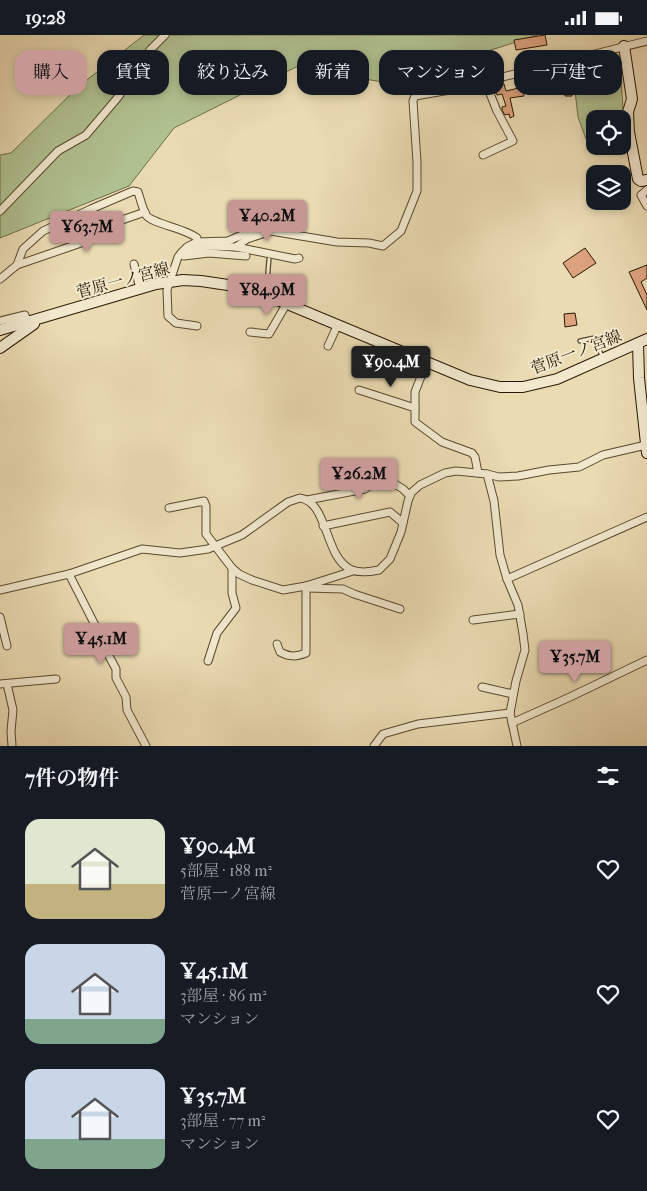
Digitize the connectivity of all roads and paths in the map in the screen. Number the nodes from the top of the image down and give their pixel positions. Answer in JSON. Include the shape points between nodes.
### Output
{"nodes":[{"id":1,"x":165,"y":35,"type":"edge"},
{"id":2,"x":647,"y":41,"type":"edge"},
{"id":3,"x":624,"y":46,"type":"junction"},
{"id":4,"x":504,"y":76,"type":"edge"},
{"id":5,"x":431,"y":95,"type":"edge"},
{"id":6,"x":491,"y":95,"type":"edge"},
{"id":7,"x":483,"y":155,"type":"dead end"},
{"id":8,"x":647,"y":180,"type":"edge"},
{"id":9,"x":647,"y":191,"type":"edge"},
{"id":10,"x":647,"y":207,"type":"edge"},
{"id":11,"x":0,"y":211,"type":"edge"},
{"id":12,"x":145,"y":212,"type":"junction"},
{"id":13,"x":270,"y":223,"type":"dead end"},
{"id":14,"x":197,"y":242,"type":"junction"},
{"id":15,"x":236,"y":247,"type":"junction"},
{"id":16,"x":180,"y":255,"type":"junction"},
{"id":17,"x":246,"y":256,"type":"dead end"},
{"id":18,"x":299,"y":258,"type":"dead end"},
{"id":19,"x":269,"y":259,"type":"dead end"},
{"id":20,"x":134,"y":264,"type":"dead end"},
{"id":21,"x":17,"y":265,"type":"junction"},
{"id":22,"x":0,"y":279,"type":"edge"},
{"id":23,"x":171,"y":281,"type":"junction"},
{"id":24,"x":140,"y":289,"type":"junction"},
{"id":25,"x":266,"y":296,"type":"junction"},
{"id":26,"x":287,"y":303,"type":"junction"},
{"id":27,"x":41,"y":319,"type":"junction"},
{"id":28,"x":0,"y":321,"type":"edge"},
{"id":29,"x":26,"y":323,"type":"junction"},
{"id":30,"x":338,"y":324,"type":"junction"},
{"id":31,"x":197,"y":326,"type":"dead end"},
{"id":32,"x":0,"y":331,"type":"edge"},
{"id":33,"x":250,"y":332,"type":"dead end"},
{"id":34,"x":580,"y":341,"type":"dead end"},
{"id":35,"x":643,"y":341,"type":"edge"},
{"id":36,"x":328,"y":346,"type":"dead end"},
{"id":37,"x":0,"y":348,"type":"edge"},
{"id":38,"x":603,"y":359,"type":"junction"},
{"id":39,"x":427,"y":361,"type":"junction"},
{"id":40,"x":359,"y":389,"type":"dead end"},
{"id":41,"x":415,"y":408,"type":"junction"},
{"id":42,"x":645,"y":419,"type":"edge"},
{"id":43,"x":646,"y":449,"type":"edge"},
{"id":44,"x":478,"y":473,"type":"junction"},
{"id":45,"x":487,"y":474,"type":"junction"},
{"id":46,"x":410,"y":496,"type":"junction"},
{"id":47,"x":307,"y":500,"type":"junction"},
{"id":48,"x":169,"y":508,"type":"dead end"},
{"id":49,"x":647,"y":517,"type":"edge"},
{"id":50,"x":403,"y":523,"type":"junction"},
{"id":51,"x":323,"y":526,"type":"junction"},
{"id":52,"x":214,"y":546,"type":"junction"},
{"id":53,"x":232,"y":568,"type":"junction"},
{"id":54,"x":353,"y":571,"type":"junction"},
{"id":55,"x":69,"y":574,"type":"junction"},
{"id":56,"x":506,"y":579,"type":"junction"},
{"id":57,"x":327,"y":580,"type":"junction"},
{"id":58,"x":306,"y":587,"type":"junction"},
{"id":59,"x":343,"y":589,"type":"junction"},
{"id":60,"x":0,"y":590,"type":"edge"},
{"id":61,"x":400,"y":609,"type":"dead end"},
{"id":62,"x":520,"y":614,"type":"junction"},
{"id":63,"x":0,"y":617,"type":"edge"},
{"id":64,"x":473,"y":620,"type":"dead end"},
{"id":65,"x":277,"y":644,"type":"dead end"},
{"id":66,"x":7,"y":646,"type":"dead end"},
{"id":67,"x":647,"y":660,"type":"edge"},
{"id":68,"x":208,"y":661,"type":"dead end"},
{"id":69,"x":56,"y":679,"type":"dead end"},
{"id":70,"x":3,"y":684,"type":"edge"},
{"id":71,"x":482,"y":687,"type":"dead end"},
{"id":72,"x":513,"y":694,"type":"junction"},
{"id":73,"x":510,"y":713,"type":"junction"},
{"id":74,"x":512,"y":723,"type":"junction"},
{"id":75,"x":12,"y":746,"type":"edge"},
{"id":76,"x":146,"y":746,"type":"edge"},
{"id":77,"x":374,"y":746,"type":"edge"},
{"id":78,"x":517,"y":746,"type":"edge"}],
"edges":[{"from":1,"to":11,"type":"street","via":[[86,135],[58,151]]},
{"from":2,"to":3,"type":"street"},
{"from":3,"to":4,"type":"street"},
{"from":3,"to":8,"type":"main road","via":[[632,99],[628,112],[629,132],[638,179]]},
{"from":5,"to":15,"type":"street","via":[[415,96],[413,101],[417,191],[401,231],[383,246],[271,231],[246,239]]},
{"from":6,"to":7,"type":"street","via":[[513,141]]},
{"from":9,"to":10,"type":"street","via":[[641,195]]},
{"from":12,"to":14,"type":"street","via":[[154,221],[192,234]]},
{"from":12,"to":21,"type":"street","via":[[119,221],[112,228],[81,243]]},
{"from":12,"to":21,"type":"street","via":[[138,192],[133,191],[43,231],[23,249]]},
{"from":13,"to":14,"type":"street","via":[[228,241]]},
{"from":14,"to":16,"type":"street"},
{"from":15,"to":16,"type":"street","via":[[208,246]]},
{"from":15,"to":18,"type":"street"},
{"from":16,"to":17,"type":"street"},
{"from":16,"to":23,"type":"street"},
{"from":19,"to":25,"type":"lane"},
{"from":20,"to":24,"type":"street"},
{"from":21,"to":22,"type":"street"},
{"from":23,"to":24,"type":"main road","name":"菅原一ノ宮線"},
{"from":23,"to":25,"type":"main road","name":"菅原一ノ宮線","via":[[210,282]]},
{"from":23,"to":31,"type":"street","via":[[166,291],[168,316],[176,323]]},
{"from":24,"to":27,"type":"main road","name":"菅原一ノ宮線"},
{"from":25,"to":26,"type":"main road","name":"菅原一ノ宮線"},
{"from":26,"to":30,"type":"main road","name":"菅原一ノ宮線"},
{"from":26,"to":33,"type":"street","via":[[268,335]]},
{"from":27,"to":29,"type":"main road","name":"菅原一ノ宮線"},
{"from":27,"to":37,"type":"main road"},
{"from":28,"to":29,"type":"street","via":[[25,315]]},
{"from":29,"to":32,"type":"main road","name":"菅原一ノ宮線"},
{"from":30,"to":36,"type":"street"},
{"from":30,"to":39,"type":"main road","name":"菅原一ノ宮線"},
{"from":34,"to":38,"type":"lane","via":[[594,338]]},
{"from":35,"to":38,"type":"main road","name":"菅原一ノ宮線"},
{"from":35,"to":42,"type":"main road","via":[[639,378]]},
{"from":38,"to":39,"type":"main road","name":"菅原一ノ宮線","via":[[557,379],[523,387],[500,387],[470,380]]},
{"from":39,"to":41,"type":"street","via":[[415,392]]},
{"from":40,"to":41,"type":"street"},
{"from":41,"to":44,"type":"street","via":[[415,422],[442,442],[472,453]]},
{"from":42,"to":43,"type":"main road"},
{"from":43,"to":45,"type":"street","via":[[603,455],[579,467],[518,477]]},
{"from":44,"to":45,"type":"street"},
{"from":44,"to":46,"type":"street","via":[[445,473],[420,485]]},
{"from":45,"to":56,"type":"street"},
{"from":46,"to":47,"type":"street","via":[[382,476],[365,489]]},
{"from":46,"to":50,"type":"street"},
{"from":47,"to":51,"type":"street","via":[[318,512]]},
{"from":47,"to":52,"type":"street","via":[[300,497],[288,502],[242,535]]},
{"from":48,"to":52,"type":"street","via":[[204,501],[206,534]]},
{"from":49,"to":56,"type":"street"},
{"from":50,"to":51,"type":"street","via":[[390,513]]},
{"from":50,"to":54,"type":"street","via":[[390,559],[379,571]]},
{"from":51,"to":54,"type":"street","via":[[340,561]]},
{"from":52,"to":53,"type":"street"},
{"from":52,"to":55,"type":"street","via":[[180,553],[142,549]]},
{"from":53,"to":58,"type":"street","via":[[252,580],[283,590]]},
{"from":53,"to":68,"type":"street","via":[[236,608],[217,633]]},
{"from":54,"to":57,"type":"street"},
{"from":55,"to":60,"type":"street"},
{"from":55,"to":76,"type":"street","via":[[116,669],[116,678],[126,697],[132,722]]},
{"from":56,"to":62,"type":"street"},
{"from":57,"to":58,"type":"street"},
{"from":57,"to":59,"type":"street"},
{"from":58,"to":59,"type":"street"},
{"from":58,"to":65,"type":"street","via":[[306,653],[288,656],[280,651]]},
{"from":59,"to":61,"type":"street"},
{"from":62,"to":64,"type":"street"},
{"from":62,"to":72,"type":"street","via":[[525,649]]},
{"from":63,"to":66,"type":"street"},
{"from":67,"to":74,"type":"street"},
{"from":69,"to":70,"type":"street"},
{"from":70,"to":75,"type":"street","via":[[13,710]]},
{"from":71,"to":72,"type":"street"},
{"from":72,"to":73,"type":"street"},
{"from":73,"to":74,"type":"street"},
{"from":73,"to":77,"type":"street","via":[[418,724],[383,734]]},
{"from":74,"to":78,"type":"street"}]}
